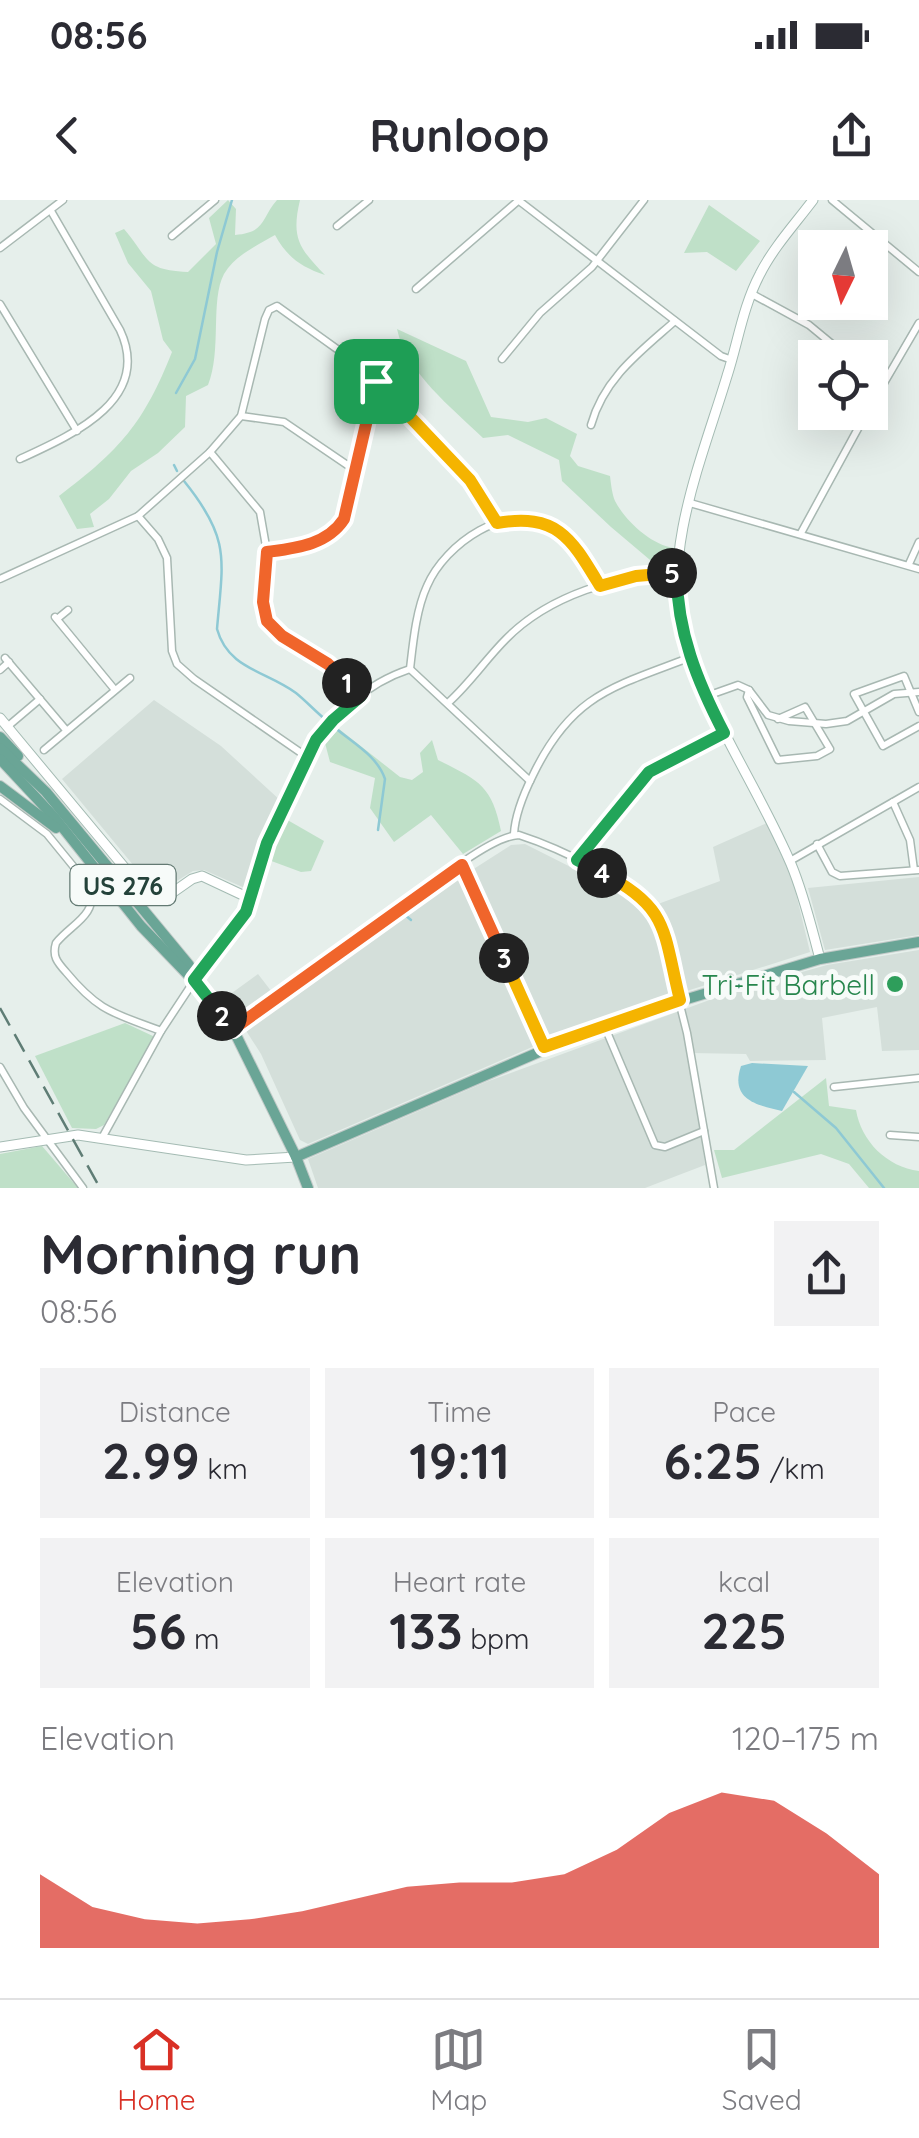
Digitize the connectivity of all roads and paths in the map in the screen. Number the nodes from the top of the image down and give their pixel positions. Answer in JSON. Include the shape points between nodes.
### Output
{"nodes":[{"id":1,"x":63,"y":200,"type":"edge"},
{"id":2,"x":214,"y":200,"type":"edge"},
{"id":3,"x":368,"y":200,"type":"edge"},
{"id":4,"x":519,"y":200,"type":"edge"},
{"id":5,"x":644,"y":200,"type":"edge"},
{"id":6,"x":813,"y":200,"type":"edge"},
{"id":7,"x":832,"y":200,"type":"edge"},
{"id":8,"x":51,"y":211,"type":"junction"},
{"id":9,"x":338,"y":226,"type":"dead end"},
{"id":10,"x":172,"y":236,"type":"dead end"},
{"id":11,"x":0,"y":248,"type":"edge"},
{"id":12,"x":597,"y":262,"type":"junction"},
{"id":13,"x":919,"y":272,"type":"edge"},
{"id":14,"x":416,"y":288,"type":"dead end"},
{"id":15,"x":752,"y":294,"type":"junction"},
{"id":16,"x":0,"y":304,"type":"edge"},
{"id":17,"x":676,"y":321,"type":"junction"},
{"id":18,"x":919,"y":323,"type":"edge"},
{"id":19,"x":826,"y":340,"type":"edge"},
{"id":20,"x":502,"y":359,"type":"dead end"},
{"id":21,"x":732,"y":360,"type":"junction"},
{"id":22,"x":888,"y":375,"type":"edge"},
{"id":23,"x":376,"y":381,"type":"junction"},
{"id":24,"x":241,"y":416,"type":"junction"},
{"id":25,"x":591,"y":425,"type":"dead end"},
{"id":26,"x":857,"y":430,"type":"edge"},
{"id":27,"x":77,"y":431,"type":"junction"},
{"id":28,"x":210,"y":452,"type":"junction"},
{"id":29,"x":20,"y":459,"type":"dead end"},
{"id":30,"x":356,"y":471,"type":"junction"},
{"id":31,"x":690,"y":503,"type":"junction"},
{"id":32,"x":138,"y":516,"type":"junction"},
{"id":33,"x":497,"y":523,"type":"junction"},
{"id":34,"x":801,"y":533,"type":"junction"},
{"id":35,"x":919,"y":542,"type":"edge"},
{"id":36,"x":267,"y":552,"type":"junction"},
{"id":37,"x":909,"y":564,"type":"junction"},
{"id":38,"x":919,"y":569,"type":"edge"},
{"id":39,"x":677,"y":572,"type":"junction"},
{"id":40,"x":0,"y":578,"type":"edge"},
{"id":41,"x":600,"y":586,"type":"junction"},
{"id":42,"x":68,"y":610,"type":"dead end"},
{"id":43,"x":691,"y":657,"type":"junction"},
{"id":44,"x":410,"y":668,"type":"junction"},
{"id":45,"x":0,"y":670,"type":"edge"},
{"id":46,"x":130,"y":678,"type":"dead end"},
{"id":47,"x":115,"y":690,"type":"junction"},
{"id":48,"x":750,"y":690,"type":"junction"},
{"id":49,"x":919,"y":692,"type":"edge"},
{"id":50,"x":910,"y":694,"type":"junction"},
{"id":51,"x":361,"y":696,"type":"junction"},
{"id":52,"x":707,"y":696,"type":"junction"},
{"id":53,"x":40,"y":699,"type":"junction"},
{"id":54,"x":449,"y":702,"type":"junction"},
{"id":55,"x":863,"y":712,"type":"junction"},
{"id":56,"x":919,"y":712,"type":"edge"},
{"id":57,"x":778,"y":718,"type":"junction"},
{"id":58,"x":4,"y":722,"type":"edge"},
{"id":59,"x":815,"y":724,"type":"junction"},
{"id":60,"x":919,"y":726,"type":"edge"},
{"id":61,"x":66,"y":730,"type":"junction"},
{"id":62,"x":724,"y":733,"type":"junction"},
{"id":63,"x":0,"y":737,"type":"edge"},
{"id":64,"x":0,"y":748,"type":"edge"},
{"id":65,"x":44,"y":750,"type":"dead end"},
{"id":66,"x":307,"y":757,"type":"junction"},
{"id":67,"x":0,"y":759,"type":"edge"},
{"id":68,"x":530,"y":782,"type":"junction"},
{"id":69,"x":0,"y":786,"type":"edge"},
{"id":70,"x":919,"y":787,"type":"edge"},
{"id":71,"x":46,"y":792,"type":"junction"},
{"id":72,"x":0,"y":799,"type":"edge"},
{"id":73,"x":893,"y":802,"type":"junction"},
{"id":74,"x":514,"y":834,"type":"junction"},
{"id":75,"x":818,"y":844,"type":"junction"},
{"id":76,"x":85,"y":858,"type":"junction"},
{"id":77,"x":577,"y":860,"type":"junction"},
{"id":78,"x":790,"y":861,"type":"junction"},
{"id":79,"x":462,"y":865,"type":"junction"},
{"id":80,"x":916,"y":870,"type":"edge"},
{"id":81,"x":251,"y":899,"type":"junction"},
{"id":82,"x":919,"y":942,"type":"edge"},
{"id":83,"x":820,"y":959,"type":"junction"},
{"id":84,"x":194,"y":980,"type":"junction"},
{"id":85,"x":680,"y":1000,"type":"junction"},
{"id":86,"x":604,"y":1024,"type":"junction"},
{"id":87,"x":233,"y":1029,"type":"junction"},
{"id":88,"x":162,"y":1031,"type":"junction"},
{"id":89,"x":544,"y":1047,"type":"junction"},
{"id":90,"x":0,"y":1067,"type":"edge"},
{"id":91,"x":919,"y":1078,"type":"edge"},
{"id":92,"x":834,"y":1088,"type":"dead end"},
{"id":93,"x":704,"y":1131,"type":"junction"},
{"id":94,"x":890,"y":1135,"type":"dead end"},
{"id":95,"x":919,"y":1137,"type":"edge"},
{"id":96,"x":102,"y":1138,"type":"junction"},
{"id":97,"x":45,"y":1139,"type":"junction"},
{"id":98,"x":0,"y":1147,"type":"edge"},
{"id":99,"x":296,"y":1157,"type":"junction"},
{"id":100,"x":83,"y":1188,"type":"edge"},
{"id":101,"x":308,"y":1188,"type":"edge"},
{"id":102,"x":714,"y":1188,"type":"edge"}],
"edges":[{"from":1,"to":8,"type":"street"},
{"from":2,"to":10,"type":"street"},
{"from":3,"to":9,"type":"street"},
{"from":4,"to":12,"type":"street"},
{"from":4,"to":14,"type":"street"},
{"from":5,"to":12,"type":"street"},
{"from":6,"to":15,"type":"main road"},
{"from":7,"to":13,"type":"street"},
{"from":8,"to":11,"type":"street"},
{"from":8,"to":27,"type":"street","via":[[129,356],[120,390]]},
{"from":12,"to":17,"type":"street"},
{"from":12,"to":20,"type":"street","via":[[540,313]]},
{"from":15,"to":19,"type":"street"},
{"from":15,"to":21,"type":"main road"},
{"from":16,"to":27,"type":"street"},
{"from":17,"to":21,"type":"street"},
{"from":17,"to":25,"type":"street","via":[[624,366]]},
{"from":18,"to":22,"type":"street"},
{"from":21,"to":31,"type":"main road"},
{"from":23,"to":24,"type":"street","via":[[274,306],[265,318]]},
{"from":23,"to":30,"type":"street"},
{"from":23,"to":33,"type":"street","via":[[470,480]]},
{"from":24,"to":28,"type":"street"},
{"from":24,"to":30,"type":"street","via":[[284,422]]},
{"from":26,"to":34,"type":"street"},
{"from":27,"to":29,"type":"street"},
{"from":28,"to":32,"type":"street"},
{"from":28,"to":36,"type":"street","via":[[257,506]]},
{"from":30,"to":36,"type":"street","via":[[338,528],[310,544]]},
{"from":31,"to":34,"type":"street"},
{"from":31,"to":39,"type":"main road"},
{"from":32,"to":40,"type":"street"},
{"from":32,"to":66,"type":"street","via":[[167,558],[177,664]]},
{"from":33,"to":41,"type":"street","via":[[554,526]]},
{"from":33,"to":44,"type":"street","via":[[463,540],[432,576]]},
{"from":34,"to":37,"type":"street"},
{"from":35,"to":37,"type":"street"},
{"from":36,"to":51,"type":"street","via":[[267,621]]},
{"from":37,"to":38,"type":"street"},
{"from":39,"to":41,"type":"street"},
{"from":39,"to":43,"type":"main road"},
{"from":41,"to":54,"type":"street","via":[[522,624]]},
{"from":42,"to":47,"type":"street","via":[[56,618]]},
{"from":43,"to":52,"type":"main road"},
{"from":43,"to":68,"type":"street","via":[[588,700],[552,739]]},
{"from":44,"to":51,"type":"street"},
{"from":44,"to":54,"type":"street"},
{"from":45,"to":53,"type":"street","via":[[7,660]]},
{"from":46,"to":47,"type":"street"},
{"from":47,"to":61,"type":"street"},
{"from":48,"to":52,"type":"street","via":[[730,686]]},
{"from":48,"to":57,"type":"street"},
{"from":48,"to":59,"type":"street","via":[[747,697],[778,760],[830,749]]},
{"from":49,"to":50,"type":"street"},
{"from":50,"to":55,"type":"street","via":[[894,694]]},
{"from":50,"to":55,"type":"street","via":[[904,676],[857,691]]},
{"from":50,"to":56,"type":"street"},
{"from":51,"to":66,"type":"street","via":[[323,730]]},
{"from":52,"to":62,"type":"main road"},
{"from":53,"to":58,"type":"street"},
{"from":53,"to":61,"type":"street"},
{"from":54,"to":68,"type":"street"},
{"from":55,"to":59,"type":"street","via":[[847,722]]},
{"from":55,"to":60,"type":"street","via":[[883,746]]},
{"from":57,"to":59,"type":"street"},
{"from":57,"to":59,"type":"street","via":[[805,707]]},
{"from":58,"to":81,"type":"main road","via":[[149,897],[162,900],[202,876]]},
{"from":61,"to":65,"type":"street"},
{"from":62,"to":77,"type":"street","via":[[649,772]]},
{"from":62,"to":78,"type":"main road"},
{"from":63,"to":71,"type":"main road","number":"US 276"},
{"from":64,"to":71,"type":"main road"},
{"from":66,"to":81,"type":"street","via":[[267,843]]},
{"from":67,"to":76,"type":"main road"},
{"from":68,"to":74,"type":"street"},
{"from":69,"to":76,"type":"main road","number":"US 276","via":[[40,813]]},
{"from":70,"to":73,"type":"street"},
{"from":71,"to":84,"type":"main road","number":"US 276","via":[[189,965]]},
{"from":72,"to":88,"type":"street","via":[[56,843],[91,888],[91,910],[56,943],[57,962],[95,1004]]},
{"from":73,"to":75,"type":"street"},
{"from":73,"to":80,"type":"street"},
{"from":74,"to":77,"type":"street"},
{"from":74,"to":79,"type":"street"},
{"from":75,"to":78,"type":"street"},
{"from":75,"to":80,"type":"street","via":[[840,876]]},
{"from":76,"to":84,"type":"main road","number":"US 276"},
{"from":77,"to":85,"type":"street","via":[[653,908]]},
{"from":78,"to":83,"type":"main road"},
{"from":79,"to":87,"type":"street"},
{"from":79,"to":89,"type":"street"},
{"from":81,"to":84,"type":"main road","via":[[240,924]]},
{"from":82,"to":83,"type":"main road"},
{"from":83,"to":85,"type":"main road"},
{"from":84,"to":87,"type":"main road","number":"US 276"},
{"from":84,"to":88,"type":"street"},
{"from":85,"to":86,"type":"main road"},
{"from":85,"to":93,"type":"street"},
{"from":86,"to":89,"type":"main road"},
{"from":86,"to":93,"type":"street","via":[[655,1145]]},
{"from":87,"to":99,"type":"main road","number":"US 276"},
{"from":88,"to":96,"type":"street"},
{"from":89,"to":99,"type":"main road"},
{"from":90,"to":97,"type":"street"},
{"from":91,"to":92,"type":"street"},
{"from":93,"to":102,"type":"street"},
{"from":94,"to":95,"type":"street"},
{"from":96,"to":97,"type":"main road"},
{"from":96,"to":99,"type":"main road","via":[[246,1160]]},
{"from":97,"to":98,"type":"main road"},
{"from":97,"to":100,"type":"street"},
{"from":99,"to":101,"type":"main road","number":"US 276"}]}
